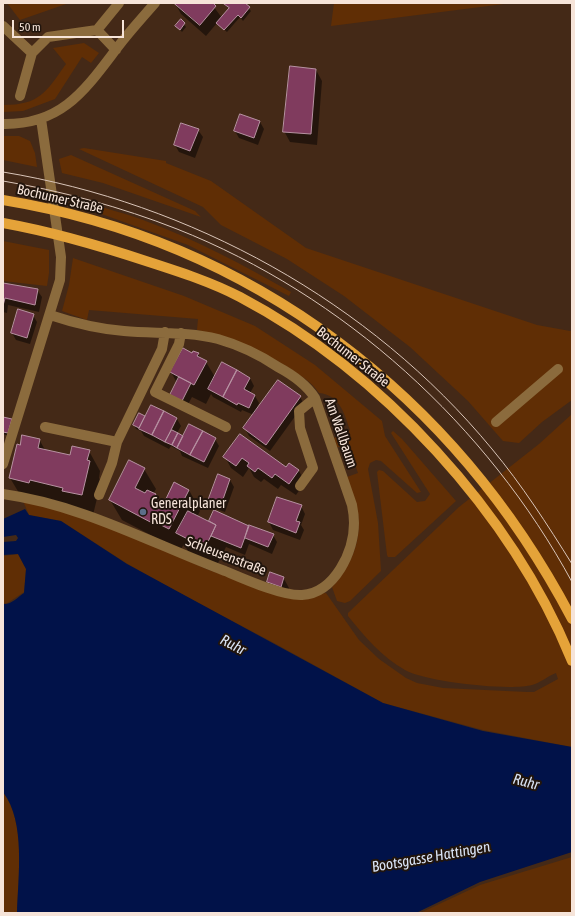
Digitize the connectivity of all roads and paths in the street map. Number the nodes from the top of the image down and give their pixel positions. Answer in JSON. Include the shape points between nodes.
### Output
{"nodes":[{"id":1,"x":119,"y":3,"type":"edge"},
{"id":2,"x":155,"y":3,"type":"edge"},
{"id":3,"x":3,"y":26,"type":"edge"},
{"id":4,"x":96,"y":30,"type":"junction"},
{"id":5,"x":116,"y":50,"type":"junction"},
{"id":6,"x":32,"y":53,"type":"junction"},
{"id":7,"x":20,"y":96,"type":"dead end"},
{"id":8,"x":41,"y":119,"type":"junction"},
{"id":9,"x":3,"y":124,"type":"edge"},
{"id":10,"x":3,"y":200,"type":"edge"},
{"id":11,"x":3,"y":223,"type":"edge"},
{"id":12,"x":50,"y":315,"type":"junction"},
{"id":13,"x":165,"y":332,"type":"junction"},
{"id":14,"x":181,"y":333,"type":"junction"},
{"id":15,"x":558,"y":369,"type":"dead end"},
{"id":16,"x":315,"y":398,"type":"junction"},
{"id":17,"x":496,"y":422,"type":"dead end"},
{"id":18,"x":45,"y":426,"type":"dead end"},
{"id":19,"x":226,"y":427,"type":"dead end"},
{"id":20,"x":117,"y":442,"type":"junction"},
{"id":21,"x":3,"y":464,"type":"edge"},
{"id":22,"x":300,"y":486,"type":"dead end"},
{"id":23,"x":3,"y":494,"type":"edge"},
{"id":24,"x":99,"y":495,"type":"dead end"},
{"id":25,"x":326,"y":585,"type":"joint"},
{"id":26,"x":572,"y":620,"type":"edge"},
{"id":27,"x":572,"y":661,"type":"edge"}],
"edges":[{"from":1,"to":4,"type":"street"},
{"from":2,"to":5,"type":"street"},
{"from":3,"to":6,"type":"street"},
{"from":4,"to":5,"type":"street"},
{"from":4,"to":6,"type":"street","via":[[48,38]]},
{"from":5,"to":8,"type":"street","via":[[91,84],[75,100]]},
{"from":6,"to":7,"type":"street"},
{"from":8,"to":9,"type":"street"},
{"from":8,"to":12,"type":"street","via":[[61,257],[60,280]]},
{"from":10,"to":26,"type":"main road","name":"Bochumer Straße","via":[[82,216],[151,239],[223,270],[314,323],[399,391],[445,437],[505,510],[550,578]]},
{"from":11,"to":27,"type":"main road","name":"Bochumer Straße","via":[[85,242],[181,272],[238,296],[337,360],[380,395],[434,447],[458,476],[490,517],[537,590]]},
{"from":12,"to":13,"type":"street","name":"Am Wallbaum","via":[[105,329]]},
{"from":12,"to":21,"type":"street"},
{"from":13,"to":14,"type":"street","name":"Am Wallbaum"},
{"from":13,"to":20,"type":"street","via":[[162,349]]},
{"from":14,"to":16,"type":"street","name":"Am Wallbaum","via":[[218,339],[262,357],[291,374],[310,390]]},
{"from":14,"to":19,"type":"street","via":[[179,344],[155,392]]},
{"from":15,"to":17,"type":"street"},
{"from":16,"to":22,"type":"street","via":[[299,411],[300,428],[313,468]]},
{"from":16,"to":25,"type":"street","name":"Am Wallbaum","via":[[352,505],[354,522],[352,541],[346,559]]},
{"from":18,"to":20,"type":"street"},
{"from":20,"to":24,"type":"street","via":[[112,463]]},
{"from":23,"to":25,"type":"street","name":"Schleusenstraße","via":[[39,500],[103,520],[191,558],[286,593],[312,594]]}]}
